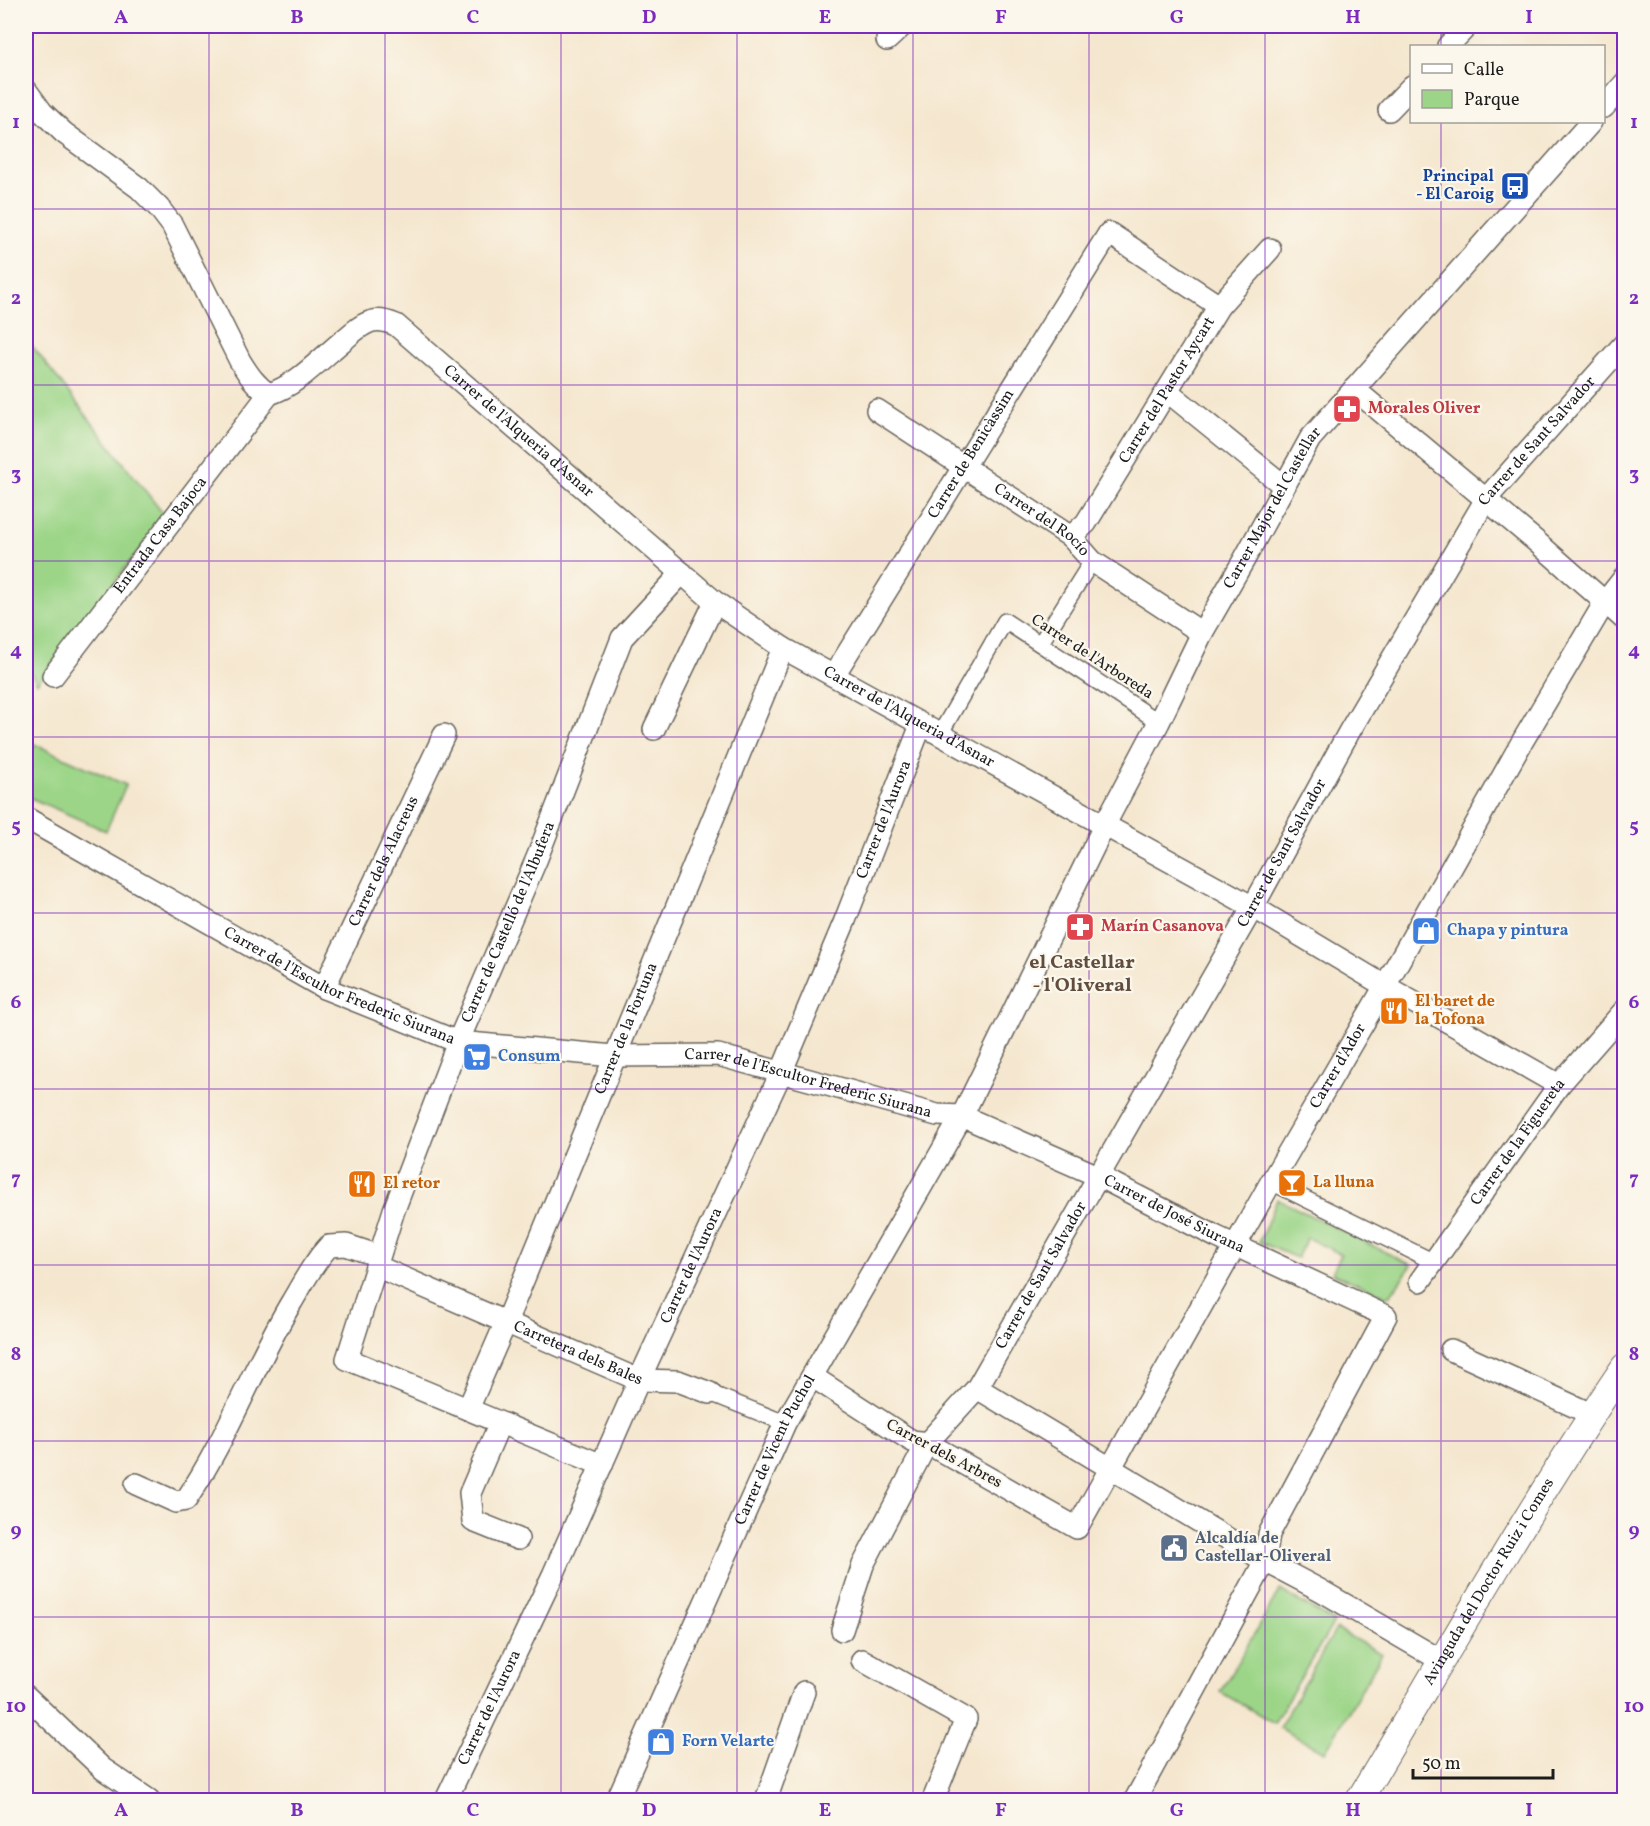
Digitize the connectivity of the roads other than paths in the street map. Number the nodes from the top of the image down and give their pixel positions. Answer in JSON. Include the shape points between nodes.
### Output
{"nodes":[{"id":1,"x":1467,"y":26,"type":"edge"},
{"id":2,"x":1449,"y":45,"type":"edge"},
{"id":3,"x":1624,"y":84,"type":"edge"},
{"id":4,"x":1410,"y":88,"type":"edge"},
{"id":5,"x":26,"y":90,"type":"edge"},
{"id":6,"x":1605,"y":107,"type":"edge"},
{"id":7,"x":1389,"y":110,"type":"dead end"},
{"id":8,"x":1590,"y":123,"type":"edge"},
{"id":9,"x":1270,"y":249,"type":"dead end"},
{"id":10,"x":1219,"y":306,"type":"junction"},
{"id":11,"x":1624,"y":344,"type":"edge"},
{"id":12,"x":1354,"y":389,"type":"junction"},
{"id":13,"x":1167,"y":391,"type":"junction"},
{"id":14,"x":269,"y":394,"type":"junction"},
{"id":15,"x":877,"y":410,"type":"dead end"},
{"id":16,"x":963,"y":468,"type":"junction"},
{"id":17,"x":1284,"y":486,"type":"junction"},
{"id":18,"x":1486,"y":500,"type":"junction"},
{"id":19,"x":1071,"y":537,"type":"junction"},
{"id":20,"x":1092,"y":561,"type":"junction"},
{"id":21,"x":682,"y":573,"type":"junction"},
{"id":22,"x":1624,"y":578,"type":"edge"},
{"id":23,"x":715,"y":602,"type":"junction"},
{"id":24,"x":1605,"y":602,"type":"junction"},
{"id":25,"x":1624,"y":619,"type":"edge"},
{"id":26,"x":1202,"y":633,"type":"junction"},
{"id":27,"x":1040,"y":644,"type":"junction"},
{"id":28,"x":783,"y":648,"type":"junction"},
{"id":29,"x":834,"y":675,"type":"junction"},
{"id":30,"x":53,"y":676,"type":"dead end"},
{"id":31,"x":1159,"y":722,"type":"junction"},
{"id":32,"x":654,"y":729,"type":"dead end"},
{"id":33,"x":931,"y":729,"type":"junction"},
{"id":34,"x":444,"y":735,"type":"dead end"},
{"id":35,"x":26,"y":818,"type":"edge"},
{"id":36,"x":1105,"y":824,"type":"junction"},
{"id":37,"x":1253,"y":907,"type":"junction"},
{"id":38,"x":1385,"y":986,"type":"junction"},
{"id":39,"x":324,"y":988,"type":"junction"},
{"id":40,"x":1624,"y":1011,"type":"edge"},
{"id":41,"x":458,"y":1042,"type":"junction"},
{"id":42,"x":614,"y":1056,"type":"junction"},
{"id":43,"x":781,"y":1073,"type":"junction"},
{"id":44,"x":1559,"y":1085,"type":"junction"},
{"id":45,"x":962,"y":1116,"type":"junction"},
{"id":46,"x":1098,"y":1176,"type":"junction"},
{"id":47,"x":1271,"y":1182,"type":"junction"},
{"id":48,"x":1236,"y":1246,"type":"junction"},
{"id":49,"x":377,"y":1261,"type":"junction"},
{"id":50,"x":1434,"y":1262,"type":"junction"},
{"id":51,"x":1420,"y":1281,"type":"dead end"},
{"id":52,"x":506,"y":1322,"type":"junction"},
{"id":53,"x":1450,"y":1350,"type":"dead end"},
{"id":54,"x":1624,"y":1367,"type":"edge"},
{"id":55,"x":813,"y":1377,"type":"junction"},
{"id":56,"x":639,"y":1380,"type":"junction"},
{"id":57,"x":977,"y":1388,"type":"junction"},
{"id":58,"x":710,"y":1393,"type":"joint"},
{"id":59,"x":468,"y":1409,"type":"junction"},
{"id":60,"x":1591,"y":1414,"type":"junction"},
{"id":61,"x":500,"y":1423,"type":"junction"},
{"id":62,"x":785,"y":1423,"type":"junction"},
{"id":63,"x":927,"y":1443,"type":"junction"},
{"id":64,"x":602,"y":1465,"type":"junction"},
{"id":65,"x":1109,"y":1468,"type":"junction"},
{"id":66,"x":136,"y":1484,"type":"dead end"},
{"id":67,"x":1077,"y":1528,"type":"joint"},
{"id":68,"x":518,"y":1539,"type":"dead end"},
{"id":69,"x":1265,"y":1561,"type":"junction"},
{"id":70,"x":842,"y":1629,"type":"dead end"},
{"id":71,"x":862,"y":1660,"type":"dead end"},
{"id":72,"x":1442,"y":1661,"type":"junction"},
{"id":73,"x":804,"y":1692,"type":"dead end"},
{"id":74,"x":26,"y":1696,"type":"edge"},
{"id":75,"x":149,"y":1800,"type":"edge"},
{"id":76,"x":446,"y":1800,"type":"edge"},
{"id":77,"x":617,"y":1800,"type":"edge"},
{"id":78,"x":766,"y":1800,"type":"edge"},
{"id":79,"x":933,"y":1800,"type":"edge"},
{"id":80,"x":1134,"y":1800,"type":"edge"},
{"id":81,"x":1359,"y":1800,"type":"edge"}],
"edges":[{"from":1,"to":2,"type":"street"},
{"from":3,"to":6,"type":"street"},
{"from":4,"to":7,"type":"street"},
{"from":5,"to":14,"type":"street","via":[[64,133],[139,188],[159,208],[172,225],[250,378]]},
{"from":8,"to":12,"type":"street","name":"Carrer Major del Castellar"},
{"from":9,"to":10,"type":"street","name":"Carrer del Pastor Aycart"},
{"from":10,"to":13,"type":"street","name":"Carrer del Pastor Aycart"},
{"from":10,"to":16,"type":"street","name":"Carrer de Benicàssim","via":[[1109,233]]},
{"from":11,"to":18,"type":"street","name":"Carrer de Sant Salvador"},
{"from":12,"to":17,"type":"street","name":"Carrer Major del Castellar","via":[[1310,439]]},
{"from":12,"to":18,"type":"street"},
{"from":13,"to":17,"type":"street"},
{"from":13,"to":19,"type":"street","name":"Carrer del Pastor Aycart","via":[[1086,523]]},
{"from":14,"to":21,"type":"street","name":"Carrer de l'Alqueria d'Asnar","via":[[301,376],[356,330],[373,321],[396,325]]},
{"from":14,"to":30,"type":"street","name":"Entrada Casa Bajoca"},
{"from":15,"to":16,"type":"street","name":"Carrer del Rocío"},
{"from":16,"to":19,"type":"street","name":"Carrer del Rocío"},
{"from":16,"to":29,"type":"street","name":"Carrer de Benicàssim"},
{"from":17,"to":26,"type":"street","name":"Carrer Major del Castellar"},
{"from":18,"to":24,"type":"street"},
{"from":18,"to":37,"type":"street","name":"Carrer de Sant Salvador"},
{"from":19,"to":20,"type":"street","name":"Carrer del Rocío"},
{"from":20,"to":26,"type":"street","name":"Carrer del Rocío"},
{"from":20,"to":27,"type":"street"},
{"from":21,"to":23,"type":"street","name":"Carrer de l'Alqueria d'Asnar"},
{"from":21,"to":41,"type":"street","name":"Carrer de Castelló de l'Albufera","via":[[622,638],[537,858]]},
{"from":22,"to":24,"type":"street","name":"Carrer d'Ador"},
{"from":23,"to":28,"type":"street","name":"Carrer de l'Alqueria d'Asnar"},
{"from":23,"to":32,"type":"street"},
{"from":24,"to":25,"type":"street"},
{"from":24,"to":38,"type":"street","name":"Carrer d'Ador"},
{"from":26,"to":31,"type":"street","name":"Carrer Major del Castellar"},
{"from":27,"to":31,"type":"street","name":"Carrer de l'Arboreda"},
{"from":27,"to":33,"type":"street","name":"Carrer de l'Arboreda","via":[[1005,621]]},
{"from":28,"to":29,"type":"street","name":"Carrer de l'Alqueria d'Asnar"},
{"from":28,"to":42,"type":"street","name":"Carrer de la Fortuna"},
{"from":29,"to":33,"type":"street","name":"Carrer de l'Alqueria d'Asnar"},
{"from":31,"to":36,"type":"street","name":"Carrer Major del Castellar"},
{"from":33,"to":36,"type":"street","name":"Carrer de l'Alqueria d'Asnar"},
{"from":33,"to":43,"type":"street","name":"Carrer de l'Aurora"},
{"from":34,"to":39,"type":"street","name":"Carrer dels Alacreus"},
{"from":35,"to":39,"type":"street","name":"Carrer de l'Escultor Frederic Siurana"},
{"from":36,"to":37,"type":"street","name":"Carrer de l'Alqueria d'Asnar"},
{"from":36,"to":45,"type":"street","name":"Carrer de Vicent Puchol"},
{"from":37,"to":38,"type":"street","name":"Carrer de l'Alqueria d'Asnar"},
{"from":37,"to":46,"type":"street","name":"Carrer de Sant Salvador"},
{"from":38,"to":44,"type":"street","name":"Carrer de l'Alqueria d'Asnar"},
{"from":38,"to":47,"type":"street","name":"Carrer d'Ador"},
{"from":39,"to":41,"type":"street","name":"Carrer de l'Escultor Frederic Siurana"},
{"from":40,"to":44,"type":"street","name":"Carrer de la Figuereta"},
{"from":41,"to":42,"type":"street","name":"Carrer de l'Escultor Frederic Siurana"},
{"from":41,"to":49,"type":"street","name":"Carrer de Castelló de l'Albufera"},
{"from":42,"to":43,"type":"street","name":"Carrer de l'Escultor Frederic Siurana","via":[[718,1055]]},
{"from":42,"to":52,"type":"street","name":"Carrer de la Fortuna"},
{"from":43,"to":45,"type":"street","name":"Carrer de l'Escultor Frederic Siurana","via":[[937,1115]]},
{"from":43,"to":56,"type":"street","name":"Carrer de l'Aurora"},
{"from":44,"to":50,"type":"street","name":"Carrer de la Figuereta"},
{"from":45,"to":46,"type":"street","name":"Carrer de José Siurana"},
{"from":45,"to":55,"type":"street","name":"Carrer de Vicent Puchol"},
{"from":46,"to":48,"type":"street","name":"Carrer de José Siurana"},
{"from":46,"to":57,"type":"street","name":"Carrer de Sant Salvador"},
{"from":47,"to":48,"type":"street","name":"Carrer d'Ador"},
{"from":47,"to":50,"type":"street"},
{"from":48,"to":65,"type":"street","name":"Carrer d'Ador"},
{"from":48,"to":69,"type":"street","name":"Carrer de José Siurana","via":[[1386,1316],[1269,1534]]},
{"from":49,"to":52,"type":"street","name":"Carretera dels Bales"},
{"from":49,"to":59,"type":"street","name":"Carrer de Castelló de l'Albufera","via":[[347,1359]]},
{"from":49,"to":66,"type":"street","name":"Carretera dels Bales","via":[[346,1245],[329,1246],[316,1261],[186,1500],[176,1502]]},
{"from":50,"to":51,"type":"street","name":"Carrer de la Figuereta"},
{"from":52,"to":56,"type":"street","name":"Carretera dels Bales"},
{"from":52,"to":59,"type":"street","name":"Carrer de la Fortuna"},
{"from":53,"to":60,"type":"street"},
{"from":54,"to":60,"type":"street","name":"Avinguda del Doctor Ruiz i Comes"},
{"from":55,"to":62,"type":"street","name":"Carrer de Vicent Puchol"},
{"from":55,"to":63,"type":"street","name":"Carrer dels Arbres","via":[[912,1441]]},
{"from":56,"to":58,"type":"street","name":"Carretera dels Bales","via":[[678,1381]]},
{"from":56,"to":64,"type":"street","name":"Carrer de l'Aurora"},
{"from":57,"to":63,"type":"street","name":"Carrer de Sant Salvador"},
{"from":57,"to":65,"type":"street"},
{"from":58,"to":62,"type":"street","name":"Carretera dels Bales"},
{"from":59,"to":61,"type":"street"},
{"from":60,"to":72,"type":"street","name":"Avinguda del Doctor Ruiz i Comes"},
{"from":61,"to":64,"type":"street"},
{"from":61,"to":68,"type":"street","via":[[470,1493],[474,1521]]},
{"from":62,"to":77,"type":"street","name":"Carrer de Vicent Puchol"},
{"from":63,"to":67,"type":"street","name":"Carrer dels Arbres"},
{"from":63,"to":70,"type":"street","name":"Carrer de Sant Salvador","via":[[862,1564]]},
{"from":64,"to":76,"type":"street","name":"Carrer de l'Aurora"},
{"from":65,"to":67,"type":"street","name":"Carrer d'Ador"},
{"from":65,"to":69,"type":"street"},
{"from":69,"to":72,"type":"street"},
{"from":69,"to":80,"type":"street"},
{"from":71,"to":79,"type":"street","via":[[966,1719]]},
{"from":72,"to":81,"type":"street","name":"Avinguda del Doctor Ruiz i Comes"},
{"from":73,"to":78,"type":"street"},
{"from":74,"to":75,"type":"street","via":[[103,1769]]}]}
